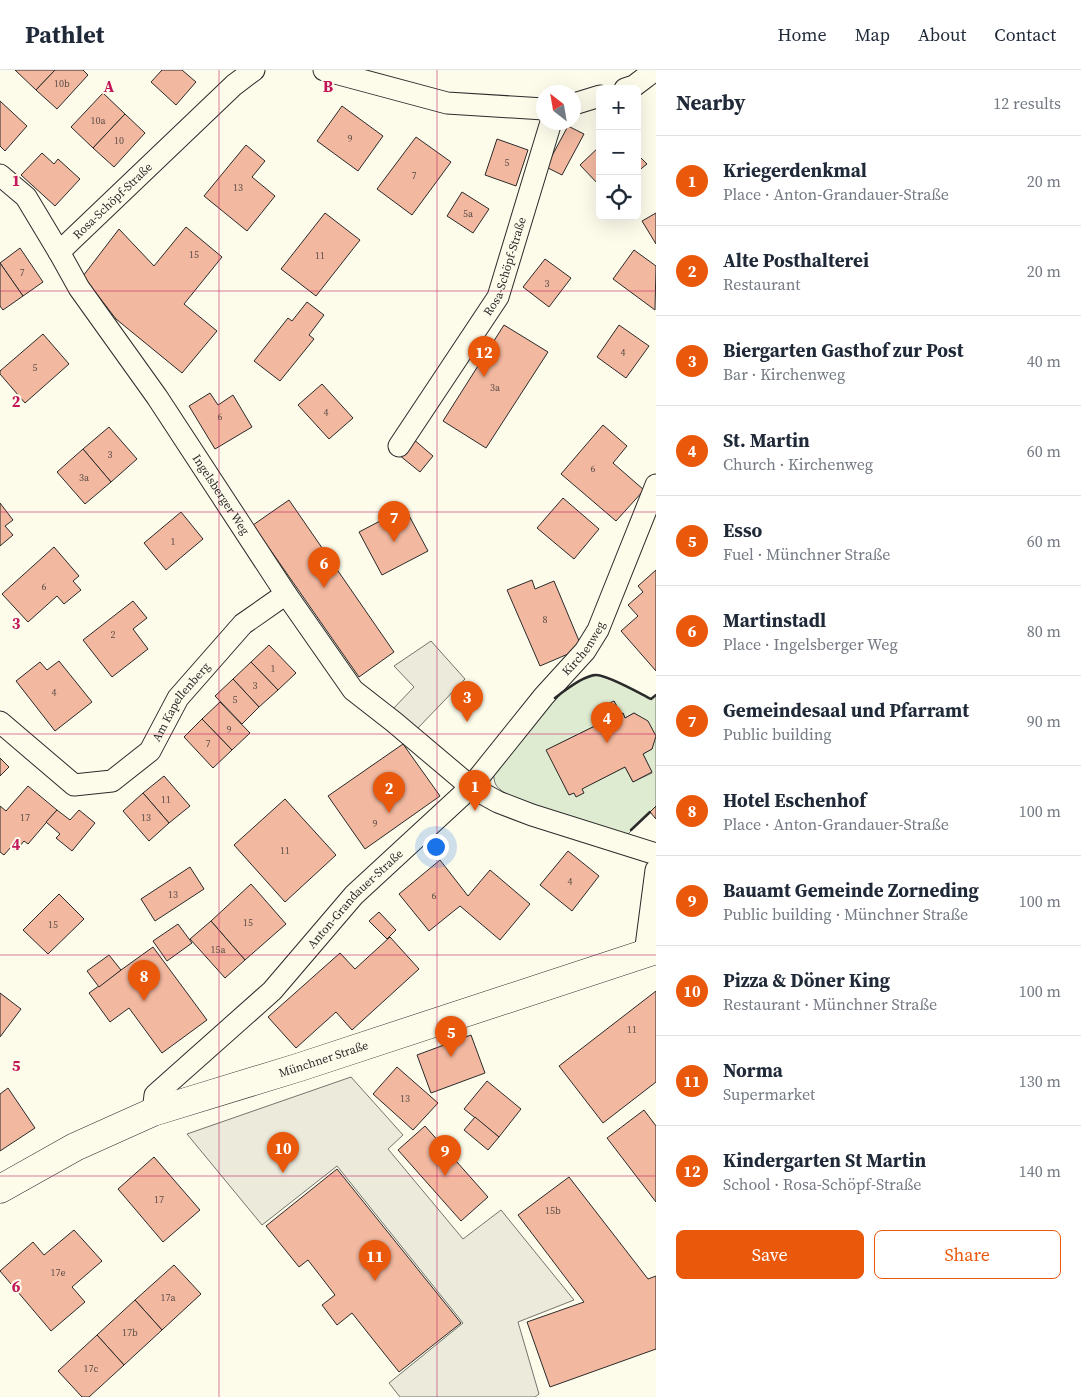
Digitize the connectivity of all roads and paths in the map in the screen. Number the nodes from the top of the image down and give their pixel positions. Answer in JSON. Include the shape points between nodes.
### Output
{"nodes":[{"id":1,"x":254,"y":70,"type":"edge"},
{"id":2,"x":324,"y":70,"type":"edge"},
{"id":3,"x":655,"y":70,"type":"edge"},
{"id":4,"x":635,"y":85,"type":"edge"},
{"id":5,"x":596,"y":97,"type":"edge"},
{"id":6,"x":581,"y":102,"type":"edge"},
{"id":7,"x":536,"y":109,"type":"edge"},
{"id":8,"x":549,"y":130,"type":"edge"},
{"id":9,"x":0,"y":175,"type":"edge"},
{"id":10,"x":59,"y":252,"type":"junction"},
{"id":11,"x":399,"y":446,"type":"dead end"},
{"id":12,"x":656,"y":485,"type":"edge"},
{"id":13,"x":286,"y":594,"type":"junction"},
{"id":14,"x":0,"y":722,"type":"edge"},
{"id":15,"x":471,"y":787,"type":"junction"},
{"id":16,"x":656,"y":854,"type":"edge"},
{"id":17,"x":656,"y":870,"type":"edge"},
{"id":18,"x":650,"y":952,"type":"edge"},
{"id":19,"x":153,"y":1112,"type":"junction"},
{"id":20,"x":0,"y":1189,"type":"edge"}],
"edges":[{"from":1,"to":10,"type":"street","name":"Rosa-Schöpf-Straße","via":[[234,85]]},
{"from":2,"to":7,"type":"street","via":[[447,103]]},
{"from":3,"to":4,"type":"street"},
{"from":5,"to":6,"type":"street"},
{"from":8,"to":11,"type":"street","name":"Rosa-Schöpf-Straße","via":[[498,297]]},
{"from":9,"to":10,"type":"street","name":"Ingelsberger Weg","via":[[26,197]]},
{"from":10,"to":13,"type":"street","name":"Ingelsberger Weg","via":[[78,288],[158,396]]},
{"from":12,"to":15,"type":"street","name":"Kirchenweg","via":[[598,630],[585,651],[544,696]]},
{"from":13,"to":14,"type":"street","name":"Am Kapellenberg","via":[[243,624],[178,698],[150,751],[112,781],[74,785]]},
{"from":13,"to":15,"type":"street","name":"Ingelsberger Weg","via":[[353,690]]},
{"from":15,"to":16,"type":"street","via":[[532,815]]},
{"from":15,"to":19,"type":"street","name":"Anton-Grandauer-Straße","via":[[354,895],[272,991],[155,1094]]},
{"from":17,"to":18,"type":"street"},
{"from":18,"to":19,"type":"street","name":"Münchner Straße"},
{"from":19,"to":20,"type":"street","name":"Münchner Straße","via":[[75,1147]]}]}
